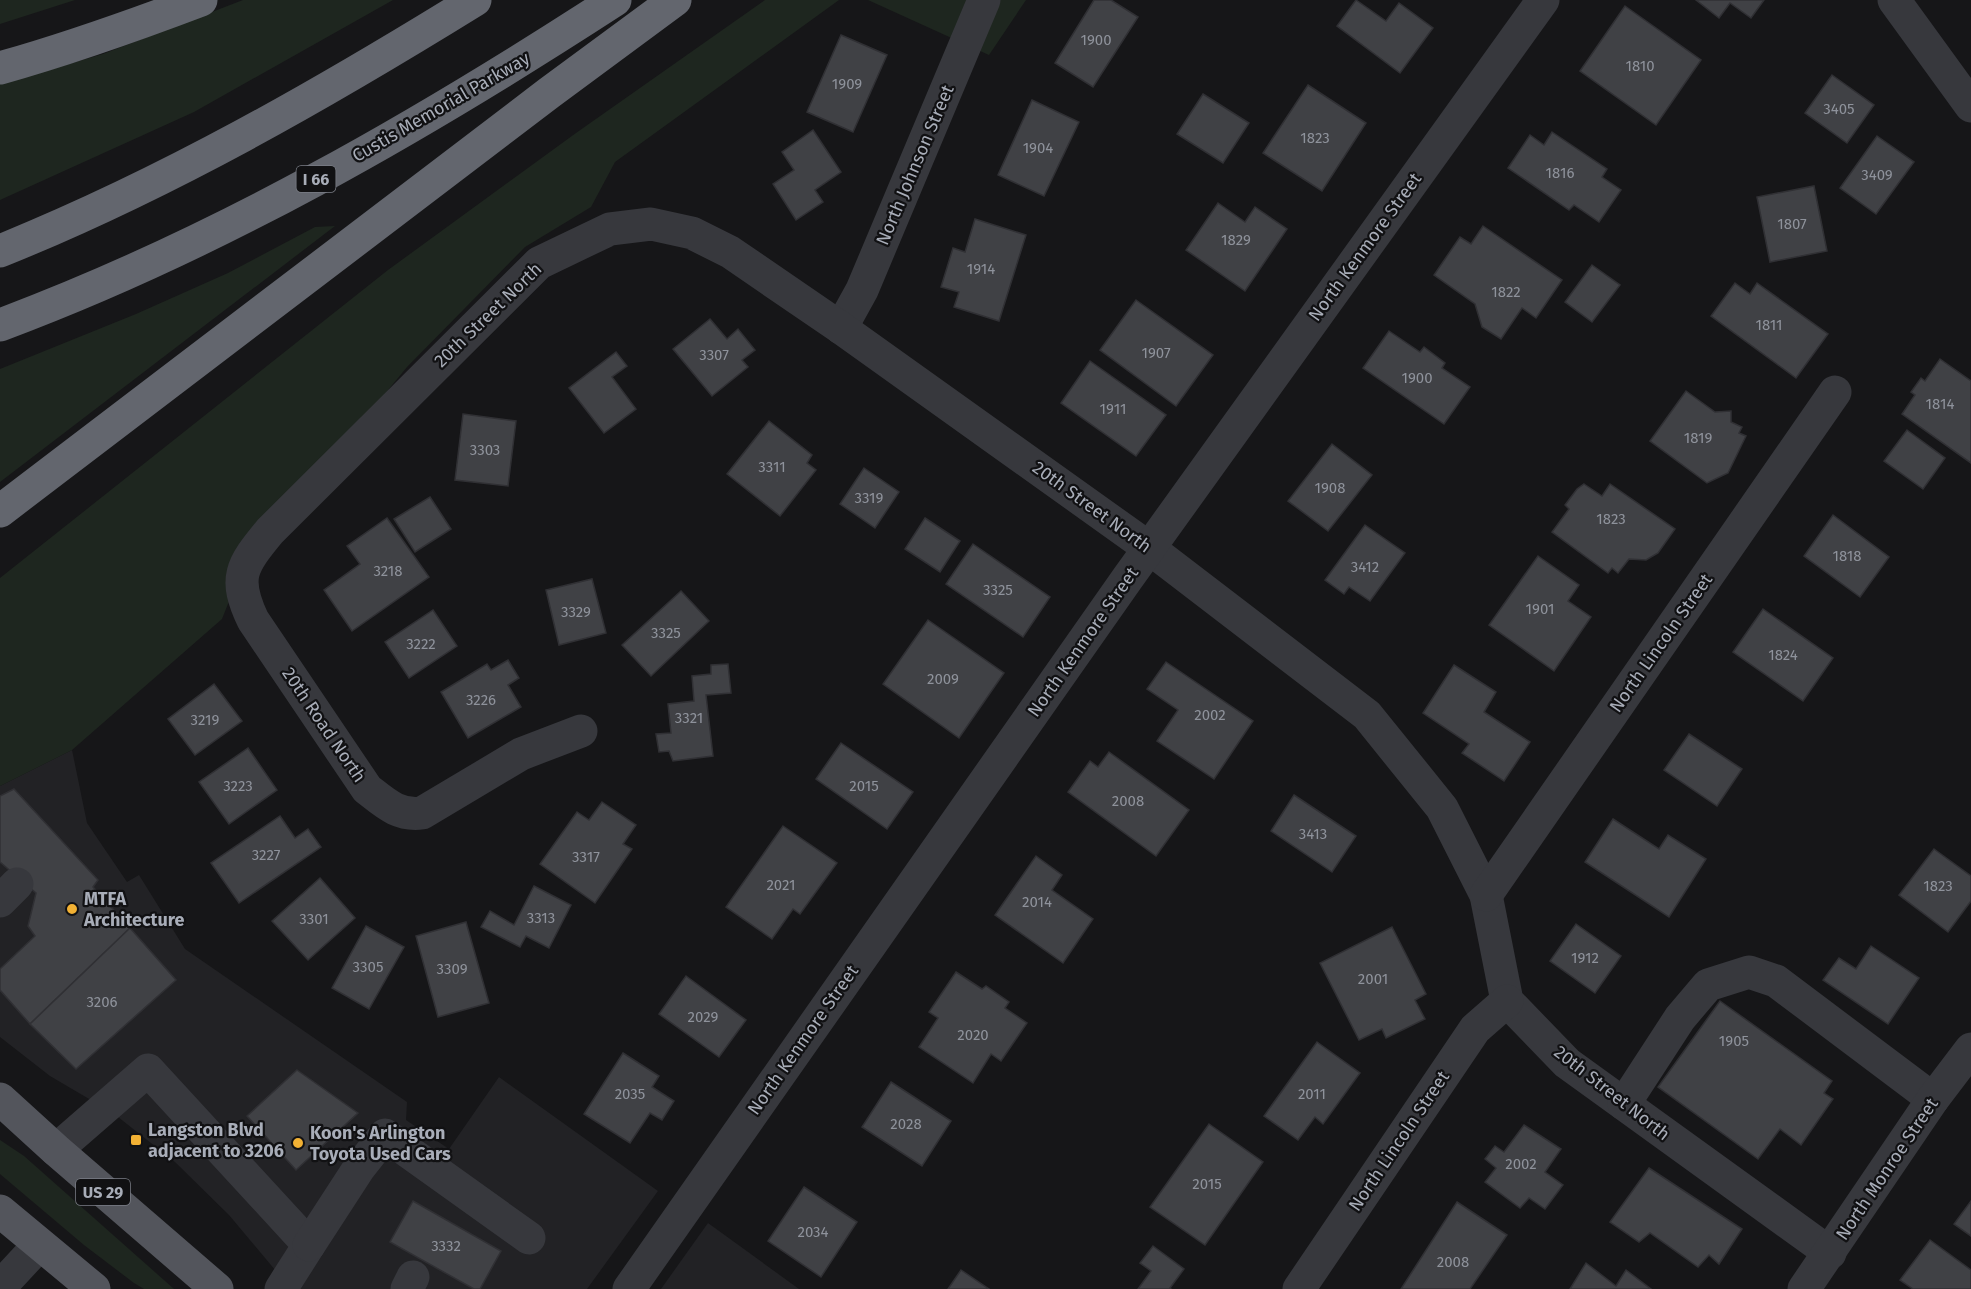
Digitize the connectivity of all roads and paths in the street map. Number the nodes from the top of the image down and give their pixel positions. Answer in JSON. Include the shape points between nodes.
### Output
{"nodes":[{"id":1,"x":201,"y":0,"type":"edge"},
{"id":2,"x":475,"y":0,"type":"edge"},
{"id":3,"x":615,"y":0,"type":"edge"},
{"id":4,"x":675,"y":0,"type":"edge"},
{"id":5,"x":984,"y":0,"type":"edge"},
{"id":6,"x":1543,"y":0,"type":"edge"},
{"id":7,"x":1894,"y":0,"type":"edge"},
{"id":8,"x":0,"y":68,"type":"edge"},
{"id":9,"x":1971,"y":106,"type":"edge"},
{"id":10,"x":0,"y":251,"type":"edge"},
{"id":11,"x":0,"y":325,"type":"edge"},
{"id":12,"x":841,"y":328,"type":"junction"},
{"id":13,"x":1835,"y":392,"type":"dead end"},
{"id":14,"x":0,"y":511,"type":"edge"},
{"id":15,"x":1149,"y":548,"type":"junction"},
{"id":16,"x":242,"y":575,"type":"joint"},
{"id":17,"x":580,"y":732,"type":"dead end"},
{"id":18,"x":1486,"y":895,"type":"junction"},
{"id":19,"x":1507,"y":1001,"type":"junction"},
{"id":20,"x":1971,"y":1049,"type":"edge"},
{"id":21,"x":0,"y":1099,"type":"edge"},
{"id":22,"x":1933,"y":1099,"type":"junction"},
{"id":23,"x":1624,"y":1104,"type":"junction"},
{"id":24,"x":56,"y":1150,"type":"junction"},
{"id":25,"x":0,"y":1211,"type":"edge"},
{"id":26,"x":529,"y":1238,"type":"dead end"},
{"id":27,"x":39,"y":1245,"type":"junction"},
{"id":28,"x":309,"y":1245,"type":"junction"},
{"id":29,"x":1830,"y":1253,"type":"junction"},
{"id":30,"x":0,"y":1287,"type":"edge"},
{"id":31,"x":94,"y":1289,"type":"edge"},
{"id":32,"x":217,"y":1289,"type":"edge"},
{"id":33,"x":281,"y":1289,"type":"edge"},
{"id":34,"x":629,"y":1289,"type":"edge"},
{"id":35,"x":1299,"y":1289,"type":"edge"},
{"id":36,"x":1804,"y":1289,"type":"edge"}],
"edges":[{"from":1,"to":8,"type":"highway"},
{"from":2,"to":10,"type":"highway","via":[[241,136],[68,224]]},
{"from":3,"to":11,"type":"highway","name":"Custis Memorial Parkway","number":"I 66","via":[[467,93],[291,192],[122,275]]},
{"from":4,"to":14,"type":"highway"},
{"from":5,"to":12,"type":"street","name":"North Johnson Street","via":[[862,291]]},
{"from":6,"to":15,"type":"street","name":"North Kenmore Street"},
{"from":7,"to":9,"type":"street"},
{"from":12,"to":15,"type":"street","name":"20th Street North"},
{"from":12,"to":16,"type":"street","name":"20th Street North","via":[[730,252],[692,233],[651,224],[610,229],[539,263],[270,531]]},
{"from":13,"to":18,"type":"street","name":"North Lincoln Street"},
{"from":15,"to":18,"type":"street","name":"20th Street North","via":[[1367,715],[1442,808]]},
{"from":15,"to":34,"type":"street","name":"North Kenmore Street"},
{"from":16,"to":17,"type":"street","name":"20th Road North","via":[[243,601],[253,620],[367,789],[394,810],[422,813],[522,754]]},
{"from":18,"to":19,"type":"street","name":"20th Street North"},
{"from":19,"to":23,"type":"street","name":"20th Street North","via":[[1567,1063]]},
{"from":19,"to":35,"type":"street","name":"North Lincoln Street","via":[[1475,1029]]},
{"from":20,"to":22,"type":"street","name":"North Monroe Street"},
{"from":21,"to":24,"type":"main road","number":"US 29"},
{"from":22,"to":23,"type":"street","via":[[1776,981],[1749,972],[1708,985],[1680,1018]]},
{"from":22,"to":29,"type":"street","name":"North Monroe Street"},
{"from":23,"to":29,"type":"street","name":"20th Street North"},
{"from":24,"to":28,"type":"street","via":[[147,1070]]},
{"from":24,"to":32,"type":"main road","number":"US 29"},
{"from":25,"to":27,"type":"main road"},
{"from":26,"to":28,"type":"street","via":[[384,1135]]},
{"from":27,"to":30,"type":"street"},
{"from":27,"to":31,"type":"main road"},
{"from":28,"to":33,"type":"street"},
{"from":29,"to":36,"type":"street","name":"North Monroe Street"}]}
